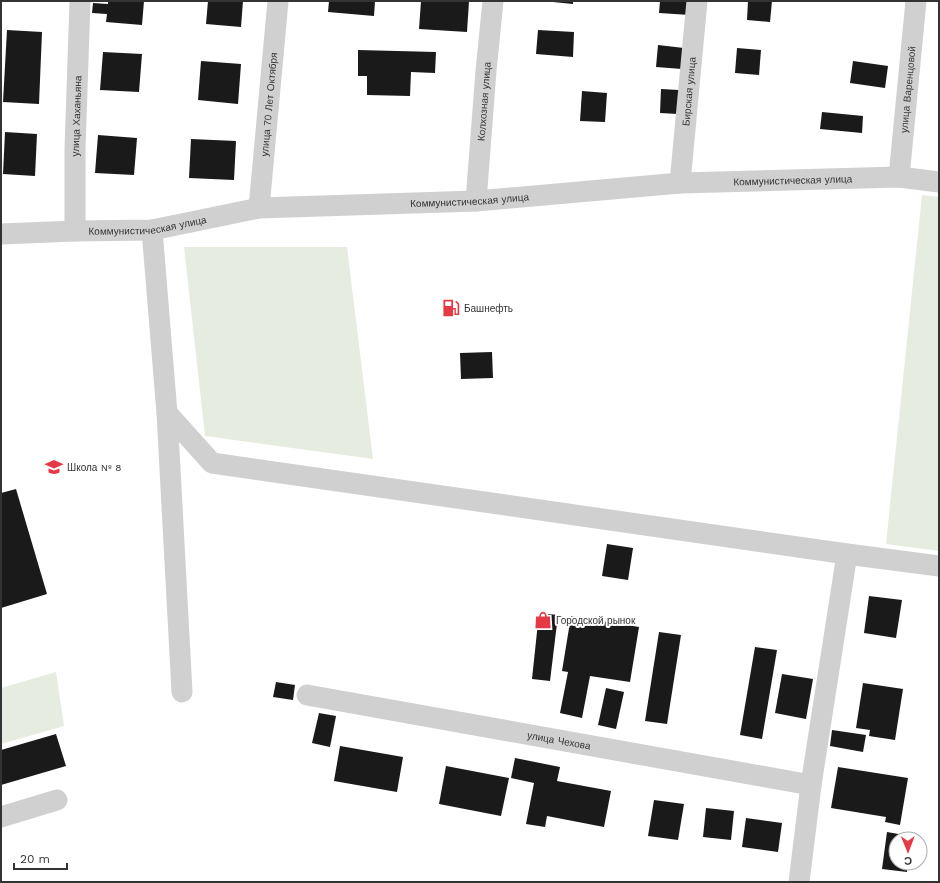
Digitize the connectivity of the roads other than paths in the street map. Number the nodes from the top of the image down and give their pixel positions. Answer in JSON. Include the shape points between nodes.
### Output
{"nodes":[{"id":1,"x":80,"y":1,"type":"edge"},
{"id":2,"x":278,"y":1,"type":"edge"},
{"id":3,"x":492,"y":1,"type":"edge"},
{"id":4,"x":697,"y":1,"type":"edge"},
{"id":5,"x":916,"y":1,"type":"edge"},
{"id":6,"x":899,"y":177,"type":"junction"},
{"id":7,"x":939,"y":182,"type":"edge"},
{"id":8,"x":680,"y":183,"type":"junction"},
{"id":9,"x":476,"y":201,"type":"junction"},
{"id":10,"x":259,"y":208,"type":"junction"},
{"id":11,"x":152,"y":230,"type":"junction"},
{"id":12,"x":75,"y":231,"type":"junction"},
{"id":13,"x":1,"y":234,"type":"edge"},
{"id":14,"x":167,"y":413,"type":"junction"},
{"id":15,"x":847,"y":554,"type":"junction"},
{"id":16,"x":939,"y":566,"type":"edge"},
{"id":17,"x":182,"y":692,"type":"dead end"},
{"id":18,"x":307,"y":695,"type":"dead end"},
{"id":19,"x":811,"y":785,"type":"junction"},
{"id":20,"x":57,"y":800,"type":"dead end"},
{"id":21,"x":1,"y":817,"type":"edge"},
{"id":22,"x":799,"y":882,"type":"edge"}],
"edges":[{"from":1,"to":12,"type":"street","name":"улица Хаханьяна"},
{"from":2,"to":10,"type":"street","name":"улица 70 Лет Октября"},
{"from":3,"to":9,"type":"street","name":"Колхозная улица"},
{"from":4,"to":8,"type":"street","name":"Бирская улица"},
{"from":5,"to":6,"type":"street","name":"улица Варенцовой"},
{"from":6,"to":7,"type":"street","name":"Коммунистическая улица"},
{"from":6,"to":8,"type":"street","name":"Коммунистическая улица"},
{"from":8,"to":9,"type":"street","name":"Коммунистическая улица"},
{"from":9,"to":10,"type":"street","name":"Коммунистическая улица"},
{"from":10,"to":11,"type":"street","name":"Коммунистическая улица"},
{"from":11,"to":12,"type":"street","name":"Коммунистическая улица"},
{"from":11,"to":14,"type":"street"},
{"from":12,"to":13,"type":"street","name":"Коммунистическая улица"},
{"from":14,"to":15,"type":"street","via":[[212,463]]},
{"from":14,"to":17,"type":"street"},
{"from":15,"to":16,"type":"street"},
{"from":15,"to":19,"type":"street"},
{"from":18,"to":19,"type":"street","name":"улица Чехова"},
{"from":19,"to":22,"type":"street"},
{"from":20,"to":21,"type":"street"}]}
